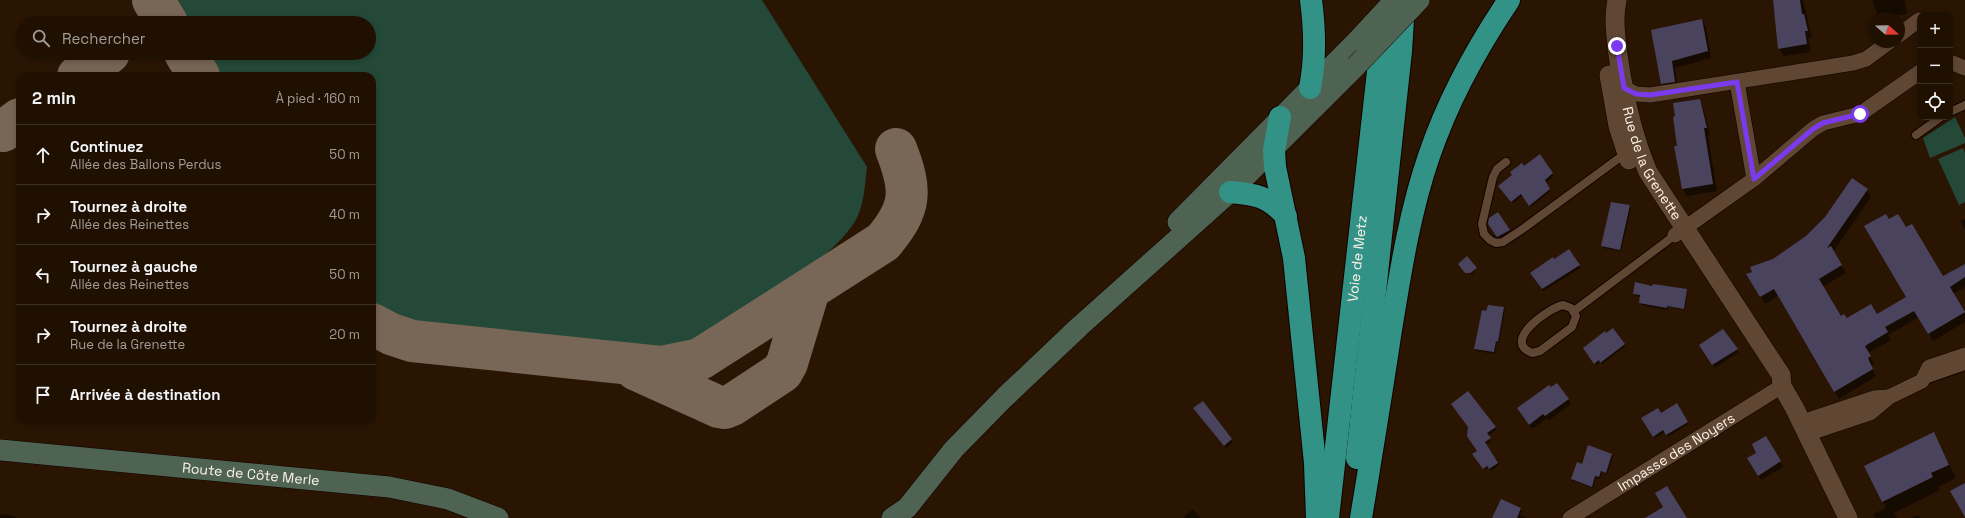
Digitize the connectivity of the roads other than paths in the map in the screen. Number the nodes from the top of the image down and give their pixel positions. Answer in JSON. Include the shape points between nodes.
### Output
{"nodes":[{"id":1,"x":1311,"y":0,"type":"edge"},
{"id":2,"x":1385,"y":0,"type":"edge"},
{"id":3,"x":1396,"y":0,"type":"edge"},
{"id":4,"x":1405,"y":0,"type":"edge"},
{"id":5,"x":1419,"y":0,"type":"edge"},
{"id":6,"x":1509,"y":0,"type":"edge"},
{"id":7,"x":1605,"y":0,"type":"edge"},
{"id":8,"x":1617,"y":0,"type":"edge"},
{"id":9,"x":1917,"y":22,"type":"edge"},
{"id":10,"x":1905,"y":30,"type":"edge"},
{"id":11,"x":1880,"y":48,"type":"edge"},
{"id":12,"x":1953,"y":63,"type":"edge"},
{"id":13,"x":1965,"y":68,"type":"edge"},
{"id":14,"x":1917,"y":74,"type":"edge"},
{"id":15,"x":1737,"y":82,"type":"junction"},
{"id":16,"x":1310,"y":88,"type":"junction"},
{"id":17,"x":1624,"y":88,"type":"junction"},
{"id":18,"x":1965,"y":105,"type":"edge"},
{"id":19,"x":1953,"y":111,"type":"edge"},
{"id":20,"x":1280,"y":118,"type":"junction"},
{"id":21,"x":1937,"y":120,"type":"edge"},
{"id":22,"x":1916,"y":135,"type":"dead end"},
{"id":23,"x":1274,"y":150,"type":"junction"},
{"id":24,"x":1632,"y":150,"type":"junction"},
{"id":25,"x":1506,"y":162,"type":"dead end"},
{"id":26,"x":1754,"y":179,"type":"junction"},
{"id":27,"x":1230,"y":192,"type":"junction"},
{"id":28,"x":1286,"y":216,"type":"junction"},
{"id":29,"x":1681,"y":232,"type":"junction"},
{"id":30,"x":1574,"y":311,"type":"junction"},
{"id":31,"x":1080,"y":326,"type":"junction"},
{"id":32,"x":1965,"y":355,"type":"edge"},
{"id":33,"x":1965,"y":366,"type":"edge"},
{"id":34,"x":1922,"y":381,"type":"junction"},
{"id":35,"x":1782,"y":386,"type":"junction"},
{"id":36,"x":1805,"y":428,"type":"junction"},
{"id":37,"x":0,"y":450,"type":"edge"},
{"id":38,"x":901,"y":515,"type":"edge"},
{"id":39,"x":498,"y":518,"type":"edge"},
{"id":40,"x":1317,"y":518,"type":"edge"},
{"id":41,"x":1328,"y":518,"type":"edge"},
{"id":42,"x":1350,"y":518,"type":"edge"},
{"id":43,"x":1362,"y":518,"type":"edge"},
{"id":44,"x":1570,"y":518,"type":"edge"},
{"id":45,"x":1848,"y":518,"type":"edge"}],
"edges":[{"from":1,"to":16,"type":"highway","via":[[1315,26],[1315,56]]},
{"from":2,"to":41,"type":"highway","name":"Voie de Metz","via":[[1374,119]]},
{"from":3,"to":16,"type":"main road","bridge":true},
{"from":4,"to":42,"type":"highway","name":"Voie de Metz"},
{"from":5,"to":23,"type":"main road","bridge":true},
{"from":6,"to":43,"type":"highway","via":[[1461,79],[1434,141],[1418,192],[1403,257]]},
{"from":7,"to":24,"type":"street","name":"Rue de la Grenette","via":[[1603,31],[1613,104]]},
{"from":8,"to":17,"type":"street","name":"Rue de la Grenette","via":[[1614,19]]},
{"from":9,"to":10,"type":"street"},
{"from":11,"to":15,"type":"street","via":[[1859,62]]},
{"from":12,"to":13,"type":"street"},
{"from":14,"to":26,"type":"street","via":[[1860,114],[1823,123],[1813,129]]},
{"from":15,"to":17,"type":"street","via":[[1650,95],[1636,94]]},
{"from":15,"to":26,"type":"street"},
{"from":16,"to":20,"type":"main road"},
{"from":17,"to":24,"type":"street","name":"Rue de la Grenette"},
{"from":18,"to":19,"type":"lane"},
{"from":20,"to":23,"type":"highway"},
{"from":20,"to":31,"type":"main road","via":[[1207,190]]},
{"from":21,"to":22,"type":"lane"},
{"from":23,"to":27,"type":"main road"},
{"from":23,"to":28,"type":"highway","via":[[1275,167]]},
{"from":24,"to":25,"type":"lane","via":[[1524,228],[1503,242],[1496,243],[1484,234],[1482,224],[1493,177],[1497,169]]},
{"from":24,"to":29,"type":"street","name":"Rue de la Grenette","via":[[1637,180]]},
{"from":26,"to":29,"type":"street"},
{"from":27,"to":28,"type":"highway","via":[[1254,194],[1271,201]]},
{"from":27,"to":31,"type":"main road"},
{"from":28,"to":40,"type":"highway","via":[[1300,310],[1315,463]]},
{"from":29,"to":30,"type":"lane"},
{"from":29,"to":35,"type":"street","name":"Rue de la Grenette","via":[[1770,382]]},
{"from":30,"to":30,"type":"lane","via":[[1568,306],[1559,306],[1527,328],[1522,336],[1524,348],[1532,353],[1540,351],[1572,327],[1576,320]]},
{"from":31,"to":38,"type":"main road","via":[[966,436]]},
{"from":32,"to":34,"type":"street","via":[[1929,367]]},
{"from":33,"to":34,"type":"lane"},
{"from":34,"to":36,"type":"street","via":[[1889,397],[1870,412]]},
{"from":35,"to":36,"type":"street","name":"Rue de la Grenette"},
{"from":35,"to":44,"type":"street","name":"Impasse des Noyers"},
{"from":36,"to":45,"type":"street","name":"Rue de la Grenette"},
{"from":37,"to":39,"type":"main road","name":"Route de Côte Merle","via":[[389,487],[448,499]]}]}
